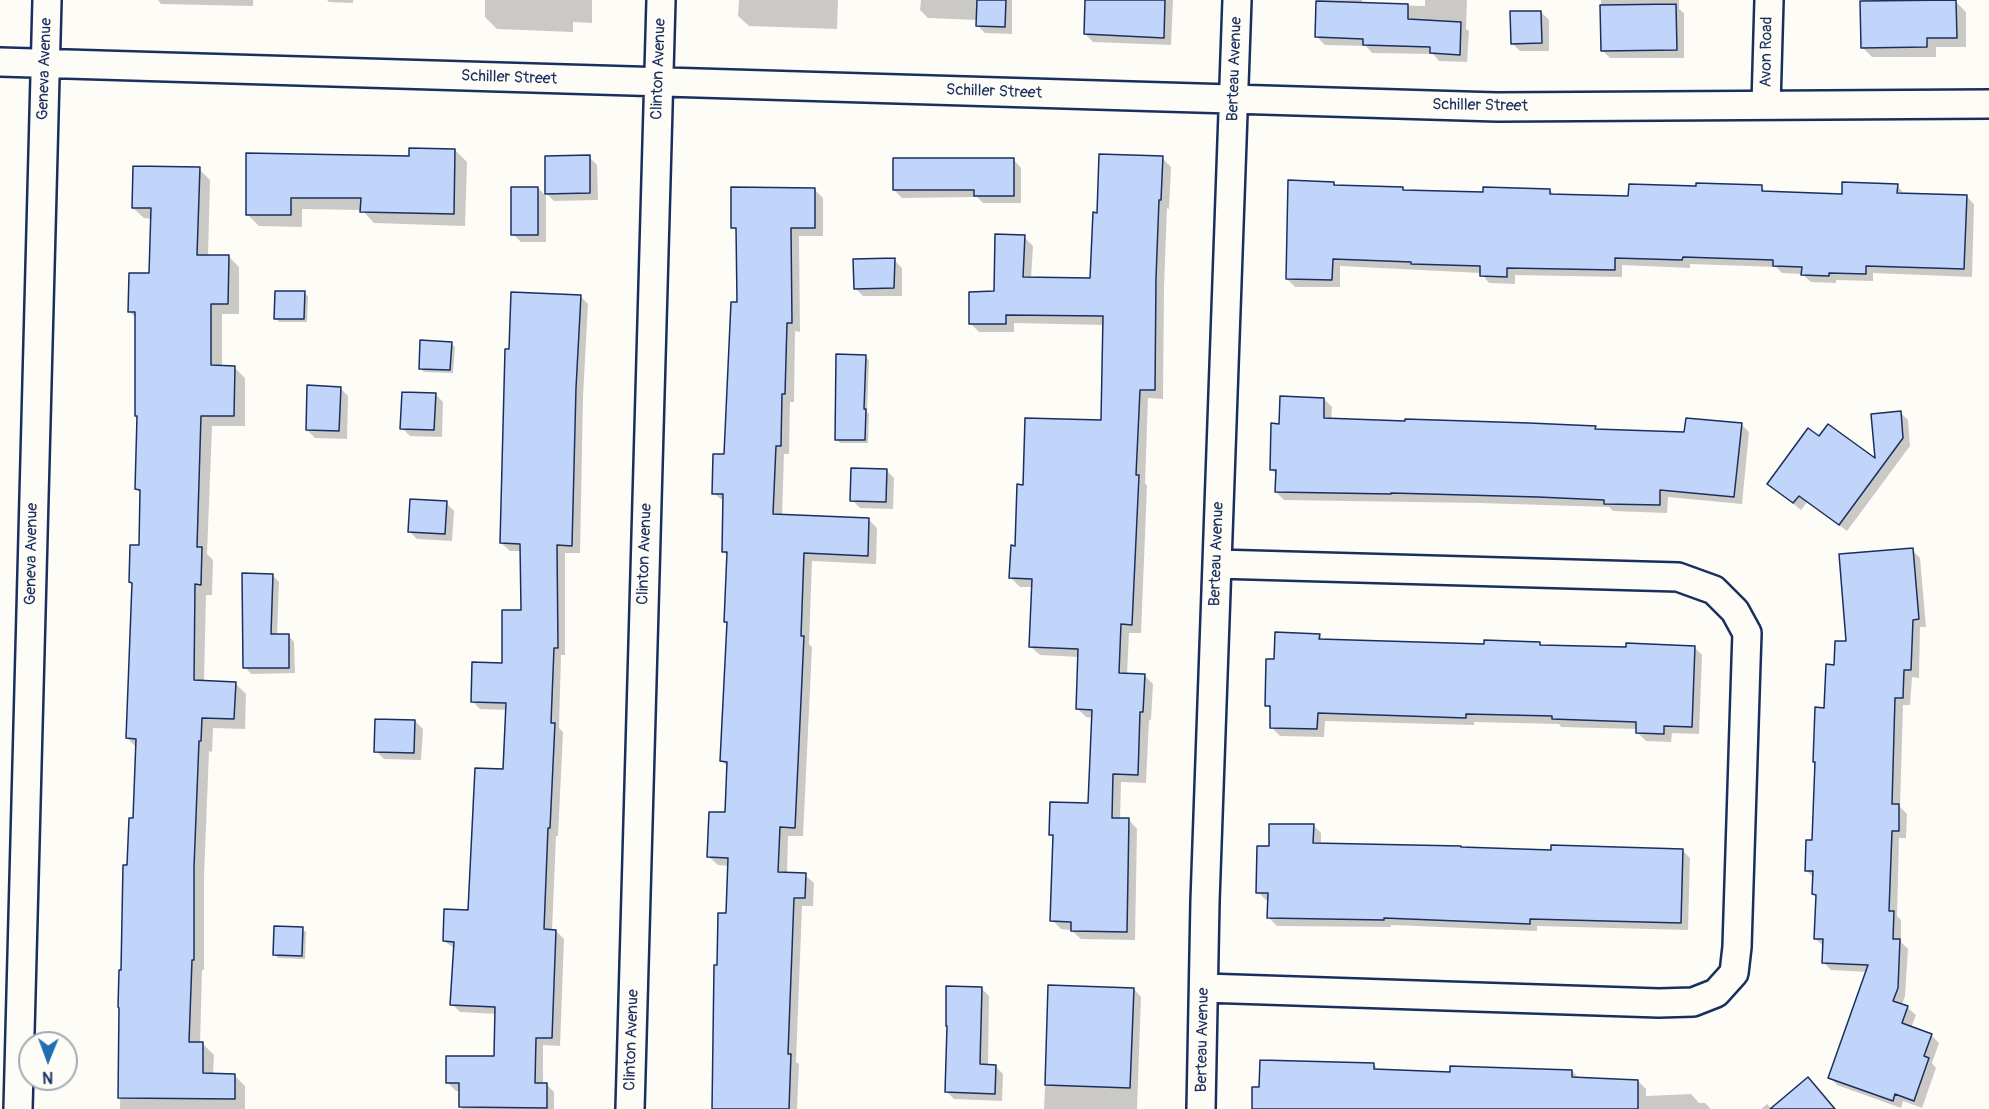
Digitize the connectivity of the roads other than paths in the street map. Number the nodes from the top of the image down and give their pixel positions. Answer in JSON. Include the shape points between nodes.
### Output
{"nodes":[{"id":1,"x":47,"y":0,"type":"edge"},
{"id":2,"x":661,"y":0,"type":"edge"},
{"id":3,"x":1237,"y":0,"type":"edge"},
{"id":4,"x":1769,"y":0,"type":"edge"},
{"id":5,"x":0,"y":62,"type":"edge"},
{"id":6,"x":45,"y":64,"type":"junction"},
{"id":7,"x":658,"y":82,"type":"junction"},
{"id":8,"x":1234,"y":99,"type":"junction"},
{"id":9,"x":1989,"y":104,"type":"edge"},
{"id":10,"x":1766,"y":105,"type":"junction"},
{"id":11,"x":1217,"y":564,"type":"junction"},
{"id":12,"x":1204,"y":988,"type":"junction"},
{"id":13,"x":18,"y":1109,"type":"edge"},
{"id":14,"x":630,"y":1109,"type":"edge"},
{"id":15,"x":1201,"y":1109,"type":"edge"}],
"edges":[{"from":1,"to":6,"type":"street","name":"Geneva Avenue"},
{"from":2,"to":7,"type":"street","name":"Clinton Avenue"},
{"from":3,"to":8,"type":"street","name":"Berteau Avenue"},
{"from":4,"to":10,"type":"street","name":"Avon Road"},
{"from":5,"to":6,"type":"street","name":"Schiller Street"},
{"from":6,"to":7,"type":"street","name":"Schiller Street"},
{"from":6,"to":13,"type":"street","name":"Geneva Avenue"},
{"from":7,"to":8,"type":"street","name":"Schiller Street"},
{"from":7,"to":14,"type":"street","name":"Clinton Avenue"},
{"from":8,"to":10,"type":"street","name":"Schiller Street","via":[[1497,107]]},
{"from":8,"to":11,"type":"street","name":"Berteau Avenue"},
{"from":9,"to":10,"type":"street","name":"Schiller Street"},
{"from":11,"to":12,"type":"street","name":"Berteau Avenue"},
{"from":11,"to":12,"type":"street","via":[[1678,577],[1714,590],[1735,611],[1747,633],[1737,947],[1734,973],[1716,993],[1693,1002],[1659,1003]]},
{"from":12,"to":15,"type":"street","name":"Berteau Avenue"}]}
